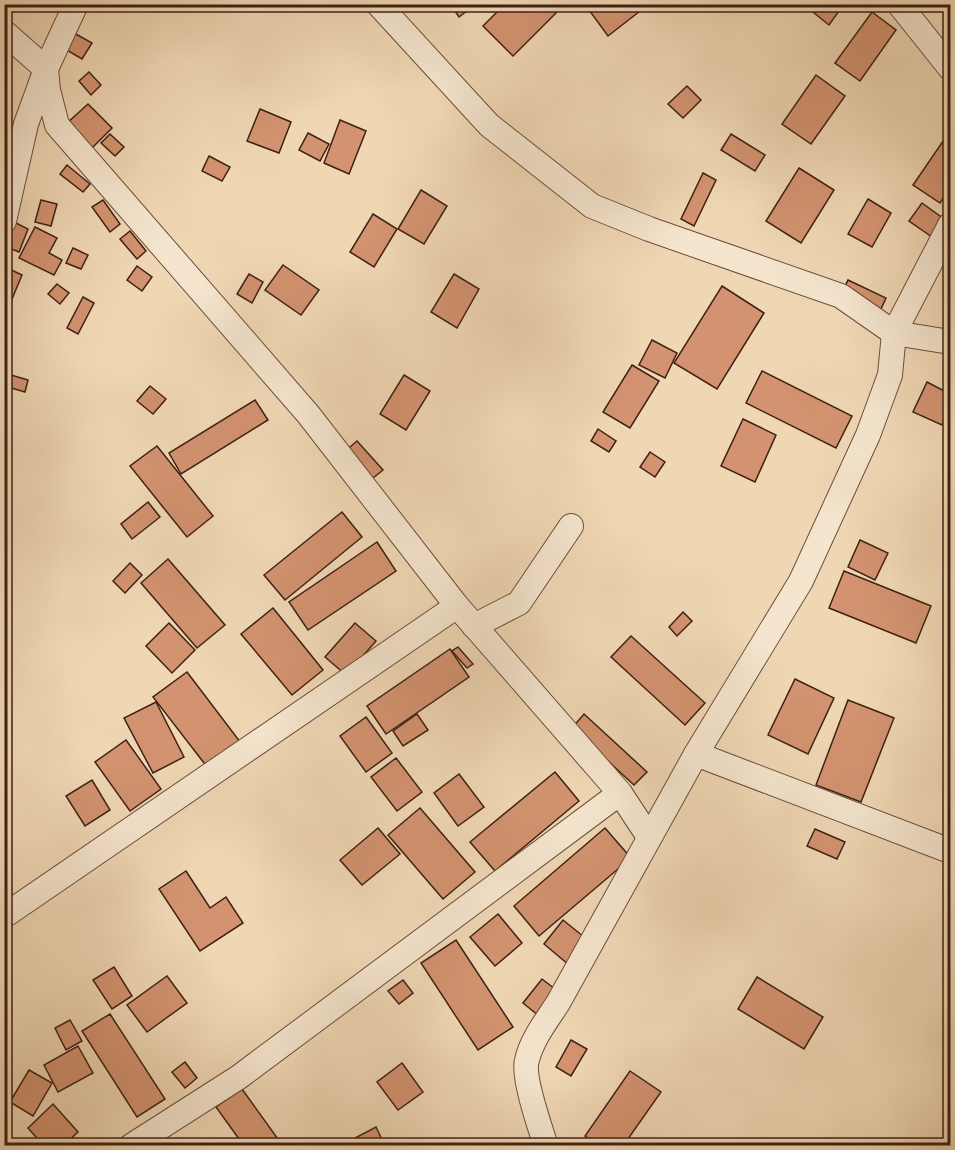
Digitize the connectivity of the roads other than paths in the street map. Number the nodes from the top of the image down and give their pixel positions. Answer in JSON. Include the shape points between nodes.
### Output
{"nodes":[{"id":1,"x":76,"y":4,"type":"edge"},
{"id":2,"x":378,"y":4,"type":"edge"},
{"id":3,"x":899,"y":4,"type":"edge"},
{"id":4,"x":4,"y":32,"type":"edge"},
{"id":5,"x":951,"y":68,"type":"edge"},
{"id":6,"x":46,"y":69,"type":"junction"},
{"id":7,"x":9,"y":178,"type":"edge"},
{"id":8,"x":4,"y":221,"type":"edge"},
{"id":9,"x":951,"y":225,"type":"edge"},
{"id":10,"x":894,"y":333,"type":"junction"},
{"id":11,"x":951,"y":342,"type":"edge"},
{"id":12,"x":571,"y":526,"type":"dead end"},
{"id":13,"x":457,"y":606,"type":"junction"},
{"id":14,"x":474,"y":626,"type":"junction"},
{"id":15,"x":696,"y":754,"type":"junction"},
{"id":16,"x":620,"y":793,"type":"junction"},
{"id":17,"x":649,"y":837,"type":"junction"},
{"id":18,"x":951,"y":851,"type":"edge"},
{"id":19,"x":4,"y":916,"type":"edge"},
{"id":20,"x":131,"y":1146,"type":"edge"},
{"id":21,"x":546,"y":1146,"type":"edge"}],
"edges":[{"from":1,"to":6,"type":"street"},
{"from":2,"to":10,"type":"street","via":[[489,125],[592,206],[841,296]]},
{"from":3,"to":5,"type":"street"},
{"from":4,"to":6,"type":"street"},
{"from":6,"to":7,"type":"street"},
{"from":6,"to":13,"type":"street","via":[[57,125],[308,414]]},
{"from":7,"to":8,"type":"street"},
{"from":9,"to":10,"type":"street"},
{"from":10,"to":11,"type":"street"},
{"from":10,"to":15,"type":"street","via":[[890,375],[868,435],[801,581]]},
{"from":12,"to":14,"type":"street","via":[[519,603]]},
{"from":13,"to":14,"type":"street"},
{"from":13,"to":19,"type":"street"},
{"from":14,"to":16,"type":"street"},
{"from":15,"to":17,"type":"street"},
{"from":15,"to":18,"type":"street"},
{"from":16,"to":17,"type":"street"},
{"from":16,"to":20,"type":"street","via":[[239,1077]]},
{"from":17,"to":21,"type":"street","via":[[526,1062]]}]}
